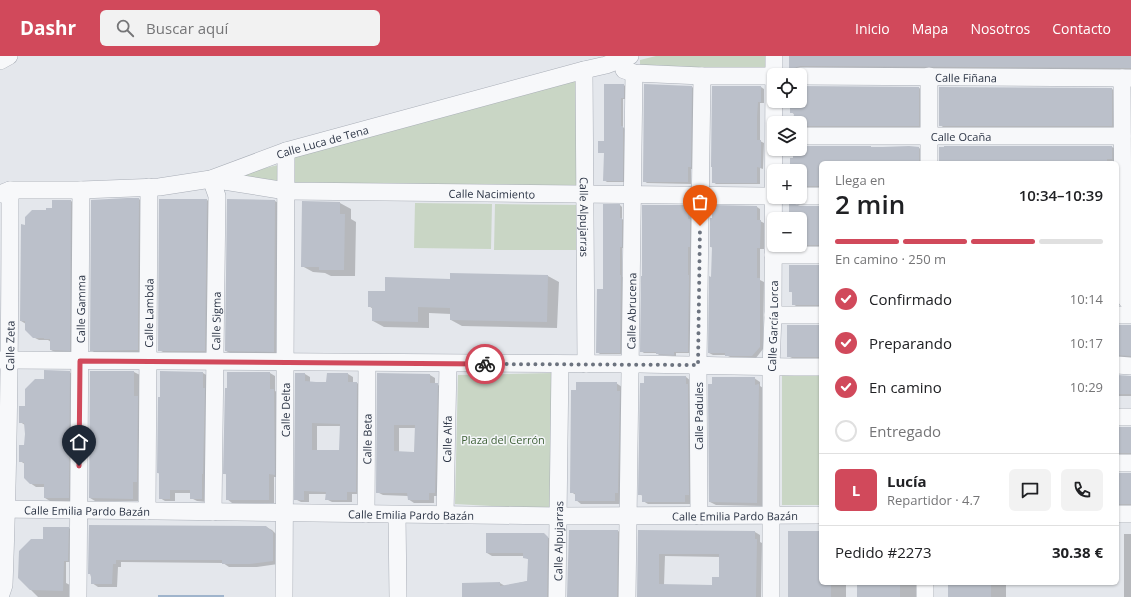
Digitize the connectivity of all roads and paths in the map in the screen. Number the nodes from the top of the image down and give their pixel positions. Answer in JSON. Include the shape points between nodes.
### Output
{"nodes":[{"id":1,"x":9,"y":56,"type":"edge"},
{"id":2,"x":630,"y":56,"type":"edge"},
{"id":3,"x":774,"y":56,"type":"edge"},
{"id":4,"x":0,"y":61,"type":"edge"},
{"id":5,"x":606,"y":65,"type":"junction"},
{"id":6,"x":774,"y":68,"type":"edge"},
{"id":7,"x":584,"y":70,"type":"junction"},
{"id":8,"x":634,"y":73,"type":"junction"},
{"id":9,"x":702,"y":76,"type":"junction"},
{"id":10,"x":767,"y":76,"type":"edge"},
{"id":11,"x":807,"y":76,"type":"edge"},
{"id":12,"x":929,"y":76,"type":"junction"},
{"id":13,"x":1127,"y":78,"type":"edge"},
{"id":14,"x":807,"y":136,"type":"edge"},
{"id":15,"x":929,"y":136,"type":"junction"},
{"id":16,"x":1122,"y":136,"type":"junction"},
{"id":17,"x":286,"y":151,"type":"junction"},
{"id":18,"x":929,"y":161,"type":"edge"},
{"id":19,"x":211,"y":179,"type":"junction"},
{"id":20,"x":149,"y":187,"type":"junction"},
{"id":21,"x":81,"y":190,"type":"junction"},
{"id":22,"x":286,"y":191,"type":"junction"},
{"id":23,"x":5,"y":192,"type":"edge"},
{"id":24,"x":585,"y":194,"type":"junction"},
{"id":25,"x":633,"y":194,"type":"junction"},
{"id":26,"x":701,"y":195,"type":"junction"},
{"id":27,"x":1120,"y":195,"type":"edge"},
{"id":28,"x":767,"y":196,"type":"edge"},
{"id":29,"x":807,"y":196,"type":"edge"},
{"id":30,"x":819,"y":196,"type":"edge"},
{"id":31,"x":774,"y":204,"type":"edge"},
{"id":32,"x":1124,"y":252,"type":"edge"},
{"id":33,"x":819,"y":255,"type":"edge"},
{"id":34,"x":773,"y":256,"type":"junction"},
{"id":35,"x":1131,"y":304,"type":"edge"},
{"id":36,"x":772,"y":315,"type":"junction"},
{"id":37,"x":819,"y":315,"type":"edge"},
{"id":38,"x":1119,"y":315,"type":"edge"},
{"id":39,"x":1131,"y":315,"type":"edge"},
{"id":40,"x":5,"y":360,"type":"edge"},
{"id":41,"x":80,"y":361,"type":"junction"},
{"id":42,"x":147,"y":362,"type":"junction"},
{"id":43,"x":215,"y":362,"type":"junction"},
{"id":44,"x":285,"y":363,"type":"junction"},
{"id":45,"x":367,"y":363,"type":"junction"},
{"id":46,"x":448,"y":364,"type":"junction"},
{"id":47,"x":560,"y":364,"type":"junction"},
{"id":48,"x":586,"y":364,"type":"junction"},
{"id":49,"x":631,"y":364,"type":"junction"},
{"id":50,"x":698,"y":365,"type":"junction"},
{"id":51,"x":1119,"y":366,"type":"edge"},
{"id":52,"x":1131,"y":366,"type":"edge"},
{"id":53,"x":819,"y":367,"type":"edge"},
{"id":54,"x":771,"y":368,"type":"junction"},
{"id":55,"x":1119,"y":417,"type":"edge"},
{"id":56,"x":1131,"y":417,"type":"edge"},
{"id":57,"x":1119,"y":463,"type":"edge"},
{"id":58,"x":1131,"y":463,"type":"edge"},
{"id":59,"x":4,"y":509,"type":"edge"},
{"id":60,"x":78,"y":510,"type":"junction"},
{"id":61,"x":146,"y":511,"type":"junction"},
{"id":62,"x":213,"y":512,"type":"junction"},
{"id":63,"x":284,"y":513,"type":"junction"},
{"id":64,"x":366,"y":514,"type":"junction"},
{"id":65,"x":397,"y":514,"type":"junction"},
{"id":66,"x":1119,"y":514,"type":"edge"},
{"id":67,"x":1131,"y":514,"type":"edge"},
{"id":68,"x":445,"y":515,"type":"junction"},
{"id":69,"x":819,"y":515,"type":"edge"},
{"id":70,"x":558,"y":516,"type":"junction"},
{"id":71,"x":629,"y":516,"type":"junction"},
{"id":72,"x":699,"y":516,"type":"junction"},
{"id":73,"x":772,"y":516,"type":"junction"},
{"id":74,"x":925,"y":585,"type":"edge"},
{"id":75,"x":78,"y":596,"type":"dead end"},
{"id":76,"x":0,"y":597,"type":"edge"},
{"id":77,"x":284,"y":597,"type":"edge"},
{"id":78,"x":398,"y":597,"type":"edge"},
{"id":79,"x":557,"y":597,"type":"edge"},
{"id":80,"x":627,"y":597,"type":"edge"},
{"id":81,"x":771,"y":597,"type":"edge"},
{"id":82,"x":925,"y":597,"type":"edge"}],
"edges":[{"from":1,"to":4,"type":"street"},
{"from":2,"to":5,"type":"street","name":"Calle Luca de Tena"},
{"from":3,"to":6,"type":"street","name":"Calle García Lorca"},
{"from":5,"to":7,"type":"street","name":"Calle Luca de Tena"},
{"from":5,"to":8,"type":"street"},
{"from":7,"to":17,"type":"street","name":"Calle Luca de Tena"},
{"from":7,"to":24,"type":"street","name":"Calle Alpujarras"},
{"from":8,"to":9,"type":"street"},
{"from":8,"to":25,"type":"street","name":"Calle Abrucena"},
{"from":9,"to":10,"type":"street"},
{"from":9,"to":26,"type":"street","name":"Calle Padules"},
{"from":11,"to":12,"type":"street","name":"Calle Fiñana"},
{"from":12,"to":13,"type":"street","name":"Calle Fiñana"},
{"from":12,"to":15,"type":"street"},
{"from":13,"to":16,"type":"street"},
{"from":14,"to":15,"type":"street","name":"Calle Ocaña"},
{"from":15,"to":16,"type":"street","name":"Calle Ocaña"},
{"from":15,"to":18,"type":"street"},
{"from":16,"to":27,"type":"street"},
{"from":17,"to":19,"type":"street","name":"Calle Luca de Tena"},
{"from":17,"to":22,"type":"street","name":"Calle Delta"},
{"from":19,"to":20,"type":"street","name":"Calle Luca de Tena"},
{"from":19,"to":22,"type":"street","name":"Calle Nacimiento"},
{"from":19,"to":43,"type":"street","name":"Calle Sigma","via":[[217,196]]},
{"from":20,"to":21,"type":"street","name":"Calle Luca de Tena"},
{"from":20,"to":42,"type":"street","name":"Calle Lambda"},
{"from":21,"to":23,"type":"street","name":"Calle Luca de Tena"},
{"from":21,"to":41,"type":"street","name":"Calle Gamma"},
{"from":22,"to":24,"type":"street","name":"Calle Nacimiento"},
{"from":22,"to":44,"type":"street","name":"Calle Delta"},
{"from":23,"to":40,"type":"street","name":"Calle Zeta"},
{"from":24,"to":25,"type":"street","name":"Calle Nacimiento"},
{"from":24,"to":48,"type":"street","name":"Calle Alpujarras"},
{"from":25,"to":26,"type":"street","name":"Calle Nacimiento"},
{"from":25,"to":49,"type":"street","name":"Calle Abrucena"},
{"from":26,"to":28,"type":"street","name":"Calle Nacimiento"},
{"from":26,"to":50,"type":"street","name":"Calle Padules"},
{"from":27,"to":32,"type":"street"},
{"from":29,"to":30,"type":"street"},
{"from":31,"to":34,"type":"street","name":"Calle García Lorca"},
{"from":32,"to":35,"type":"street","via":[[1126,299]]},
{"from":33,"to":34,"type":"street"},
{"from":34,"to":36,"type":"street","name":"Calle García Lorca"},
{"from":36,"to":37,"type":"street"},
{"from":36,"to":54,"type":"street","name":"Calle García Lorca"},
{"from":38,"to":39,"type":"street"},
{"from":40,"to":41,"type":"street"},
{"from":40,"to":59,"type":"street","name":"Calle Zeta"},
{"from":41,"to":42,"type":"street"},
{"from":41,"to":60,"type":"street","name":"Calle Gamma"},
{"from":42,"to":43,"type":"street"},
{"from":42,"to":61,"type":"street","name":"Calle Lambda"},
{"from":43,"to":44,"type":"street"},
{"from":43,"to":62,"type":"street","name":"Calle Sigma"},
{"from":44,"to":45,"type":"street"},
{"from":44,"to":63,"type":"street","name":"Calle Delta"},
{"from":45,"to":46,"type":"street"},
{"from":45,"to":64,"type":"street","name":"Calle Beta"},
{"from":46,"to":47,"type":"street"},
{"from":46,"to":68,"type":"street","name":"Calle Alfa"},
{"from":47,"to":48,"type":"street"},
{"from":47,"to":70,"type":"street","name":"Calle Alpujarras"},
{"from":48,"to":49,"type":"street"},
{"from":49,"to":50,"type":"street"},
{"from":49,"to":71,"type":"street","name":"Calle Abrucena"},
{"from":50,"to":54,"type":"street"},
{"from":50,"to":72,"type":"street","name":"Calle Padules"},
{"from":51,"to":52,"type":"street"},
{"from":53,"to":54,"type":"street"},
{"from":54,"to":73,"type":"street","name":"Calle García Lorca"},
{"from":55,"to":56,"type":"street"},
{"from":57,"to":58,"type":"street"},
{"from":59,"to":60,"type":"street","name":"Calle Emilia Pardo Bazán"},
{"from":59,"to":76,"type":"street","name":"Calle Zeta","via":[[4,585]]},
{"from":60,"to":61,"type":"street","name":"Calle Emilia Pardo Bazán"},
{"from":60,"to":75,"type":"street","name":"Calle Gamma"},
{"from":61,"to":62,"type":"street","name":"Calle Emilia Pardo Bazán"},
{"from":62,"to":63,"type":"street","name":"Calle Emilia Pardo Bazán"},
{"from":63,"to":64,"type":"street","name":"Calle Emilia Pardo Bazán"},
{"from":63,"to":77,"type":"street","name":"Calle Delta"},
{"from":64,"to":65,"type":"street","name":"Calle Emilia Pardo Bazán"},
{"from":65,"to":68,"type":"street","name":"Calle Emilia Pardo Bazán"},
{"from":65,"to":78,"type":"street"},
{"from":66,"to":67,"type":"street"},
{"from":68,"to":70,"type":"street","name":"Calle Emilia Pardo Bazán"},
{"from":69,"to":73,"type":"street","name":"Calle Emilia Pardo Bazán"},
{"from":70,"to":71,"type":"street","name":"Calle Emilia Pardo Bazán"},
{"from":70,"to":79,"type":"street","name":"Calle Alpujarras"},
{"from":71,"to":72,"type":"street","name":"Calle Emilia Pardo Bazán"},
{"from":71,"to":80,"type":"street","name":"Calle Abrucena"},
{"from":72,"to":73,"type":"street","name":"Calle Emilia Pardo Bazán"},
{"from":73,"to":81,"type":"street","name":"Calle García Lorca"},
{"from":74,"to":82,"type":"street"}]}
